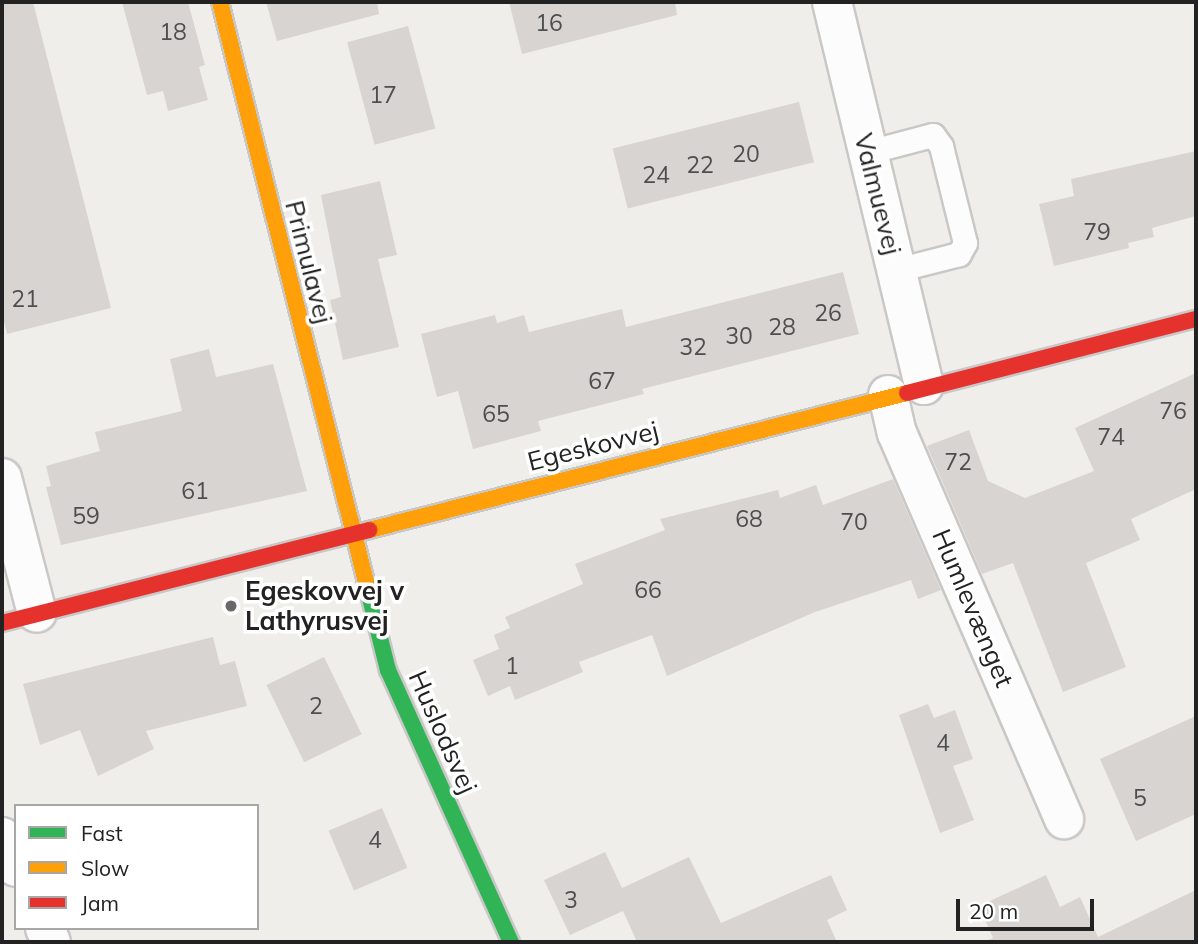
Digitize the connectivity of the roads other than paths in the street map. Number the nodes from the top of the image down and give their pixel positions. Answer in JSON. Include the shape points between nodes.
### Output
{"nodes":[{"id":1,"x":220,"y":2,"type":"edge"},
{"id":2,"x":832,"y":2,"type":"edge"},
{"id":3,"x":868,"y":152,"type":"junction"},
{"id":4,"x":896,"y":270,"type":"junction"},
{"id":5,"x":1196,"y":319,"type":"edge"},
{"id":6,"x":924,"y":385,"type":"junction"},
{"id":7,"x":888,"y":396,"type":"junction"},
{"id":8,"x":2,"y":478,"type":"edge"},
{"id":9,"x":351,"y":534,"type":"junction"},
{"id":10,"x":19,"y":618,"type":"edge"},
{"id":11,"x":1064,"y":819,"type":"dead end"},
{"id":12,"x":2,"y":837,"type":"edge"},
{"id":13,"x":14,"y":863,"type":"edge"},
{"id":14,"x":511,"y":942,"type":"edge"}],
"edges":[{"from":1,"to":9,"type":"street","name":"Primulavej"},
{"from":2,"to":3,"type":"street","name":"Valmuevej"},
{"from":3,"to":4,"type":"street","name":"Valmuevej"},
{"from":3,"to":4,"type":"lane","via":[[933,135],[941,146],[965,243],[960,254]]},
{"from":4,"to":6,"type":"street","name":"Valmuevej"},
{"from":5,"to":6,"type":"street","name":"Egeskovvej"},
{"from":6,"to":7,"type":"street","name":"Egeskovvej"},
{"from":7,"to":9,"type":"street","name":"Egeskovvej"},
{"from":7,"to":11,"type":"street","name":"Humlevænget","via":[[897,433]]},
{"from":8,"to":10,"type":"street"},
{"from":9,"to":10,"type":"street","name":"Egeskovvej"},
{"from":9,"to":14,"type":"street","name":"Huslodsvej","via":[[388,670]]},
{"from":12,"to":13,"type":"street"}]}
